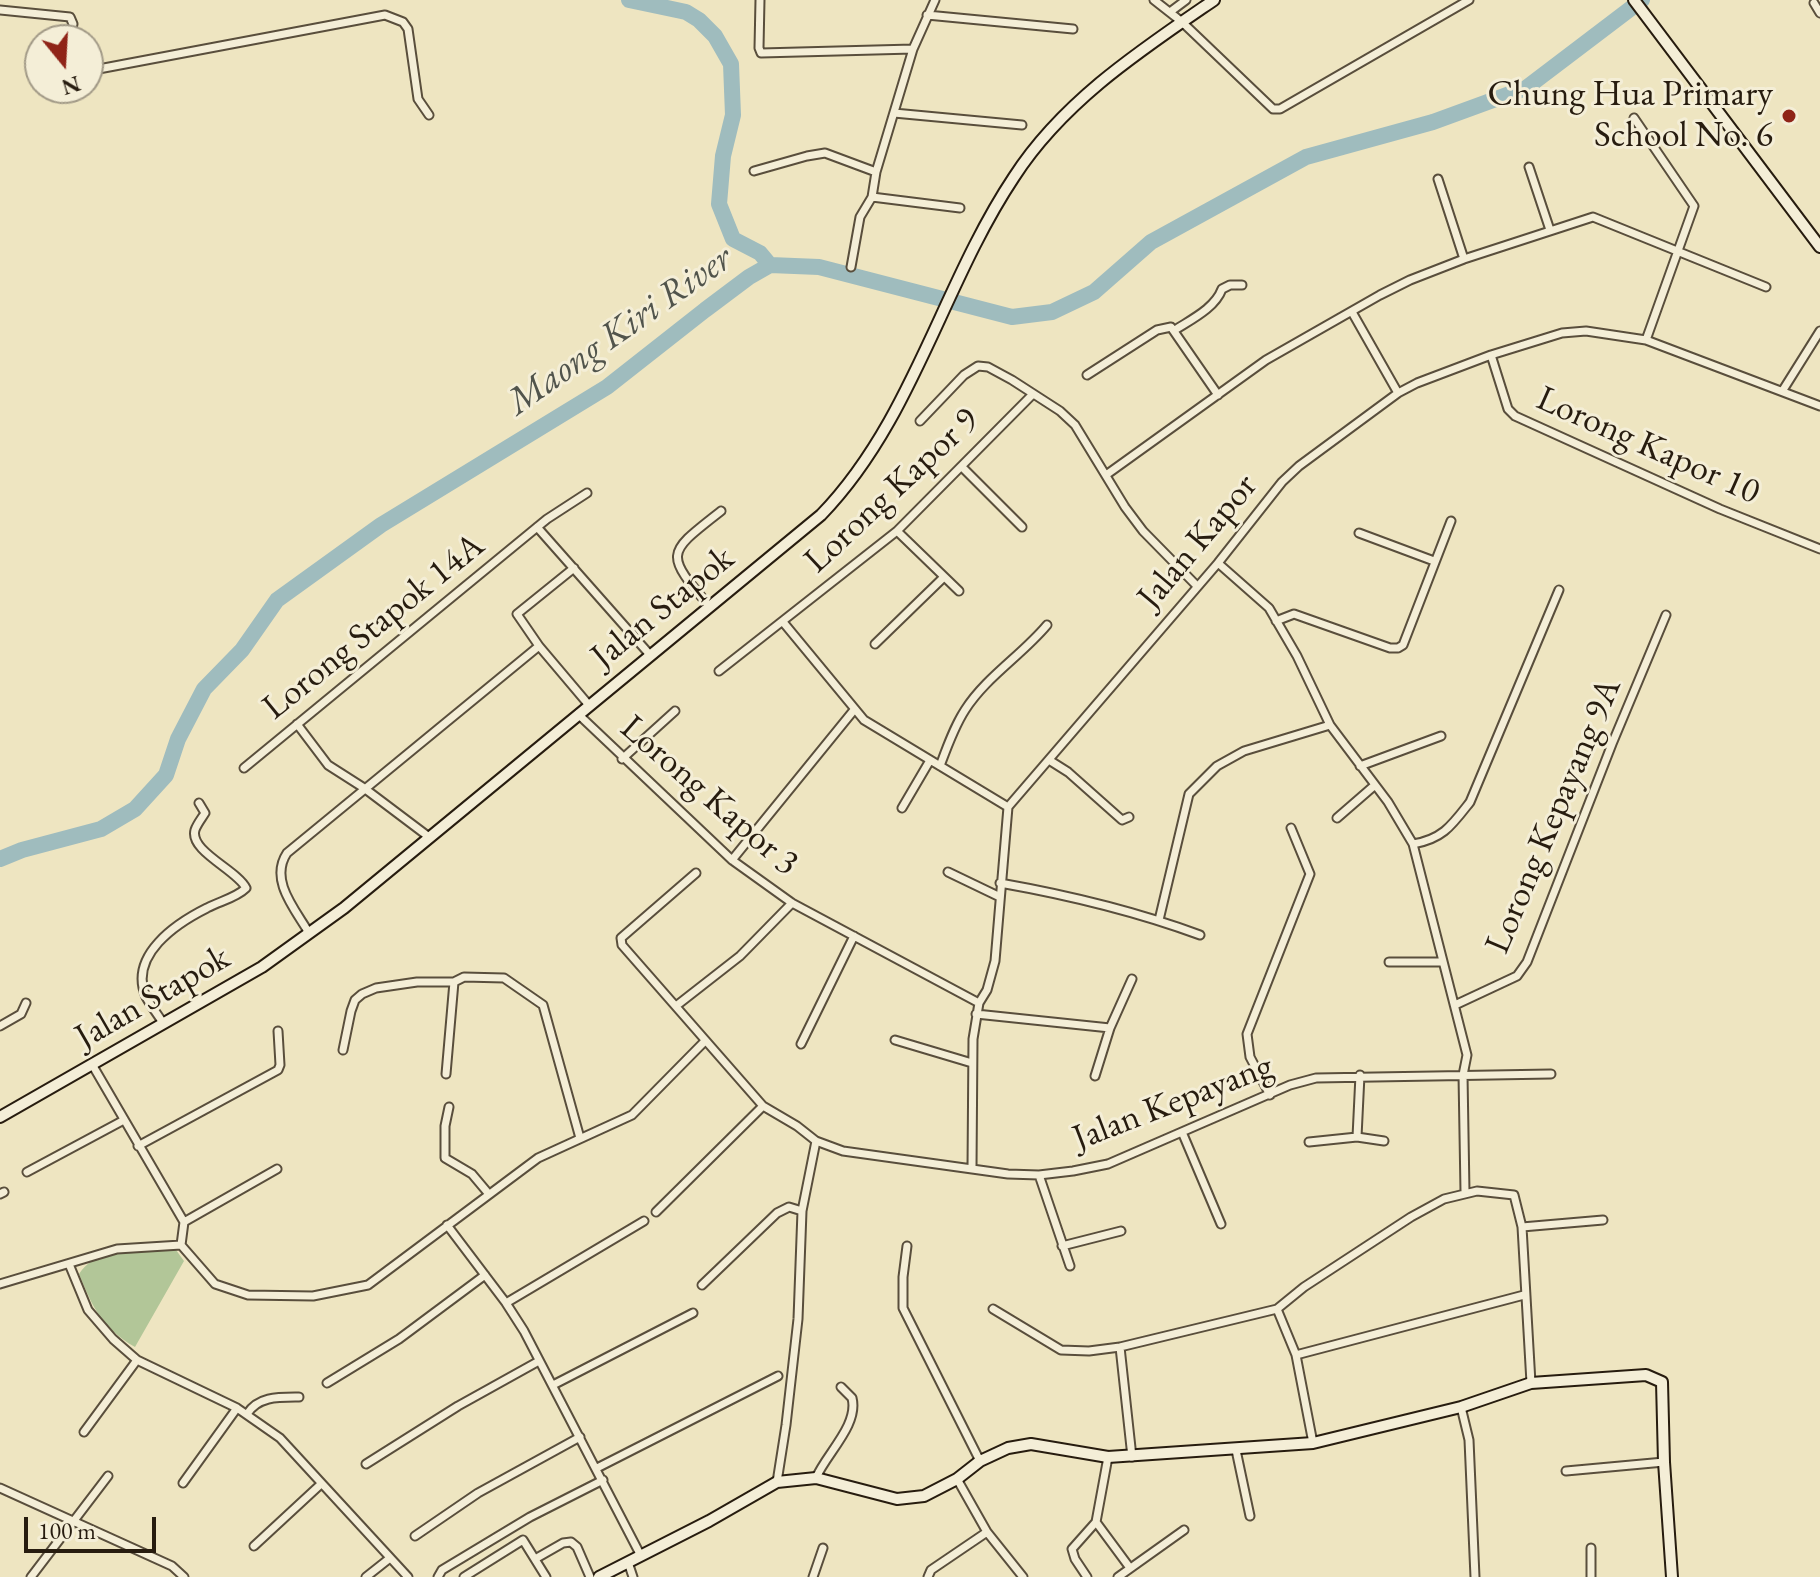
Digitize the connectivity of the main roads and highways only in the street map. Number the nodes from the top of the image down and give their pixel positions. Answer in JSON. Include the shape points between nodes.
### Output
{"nodes":[{"id":1,"x":1214,"y":0,"type":"edge"},
{"id":2,"x":1634,"y":0,"type":"edge"},
{"id":3,"x":1820,"y":247,"type":"edge"},
{"id":4,"x":0,"y":1117,"type":"edge"},
{"id":5,"x":613,"y":1574,"type":"edge"},
{"id":6,"x":599,"y":1577,"type":"edge"},
{"id":7,"x":1672,"y":1577,"type":"edge"}],
"edges":[{"from":1,"to":4,"type":"main road","name":"Jalan Stapok","via":[[1093,87],[1013,177],[884,431],[833,502],[344,908],[262,967]]},
{"from":2,"to":3,"type":"main road"},
{"from":5,"to":6,"type":"main road"},
{"from":5,"to":7,"type":"main road","via":[[777,1482],[816,1478],[909,1499],[957,1479],[1008,1448],[1031,1444],[1132,1457],[1313,1443],[1461,1407],[1531,1383],[1646,1375],[1662,1382]]}]}
